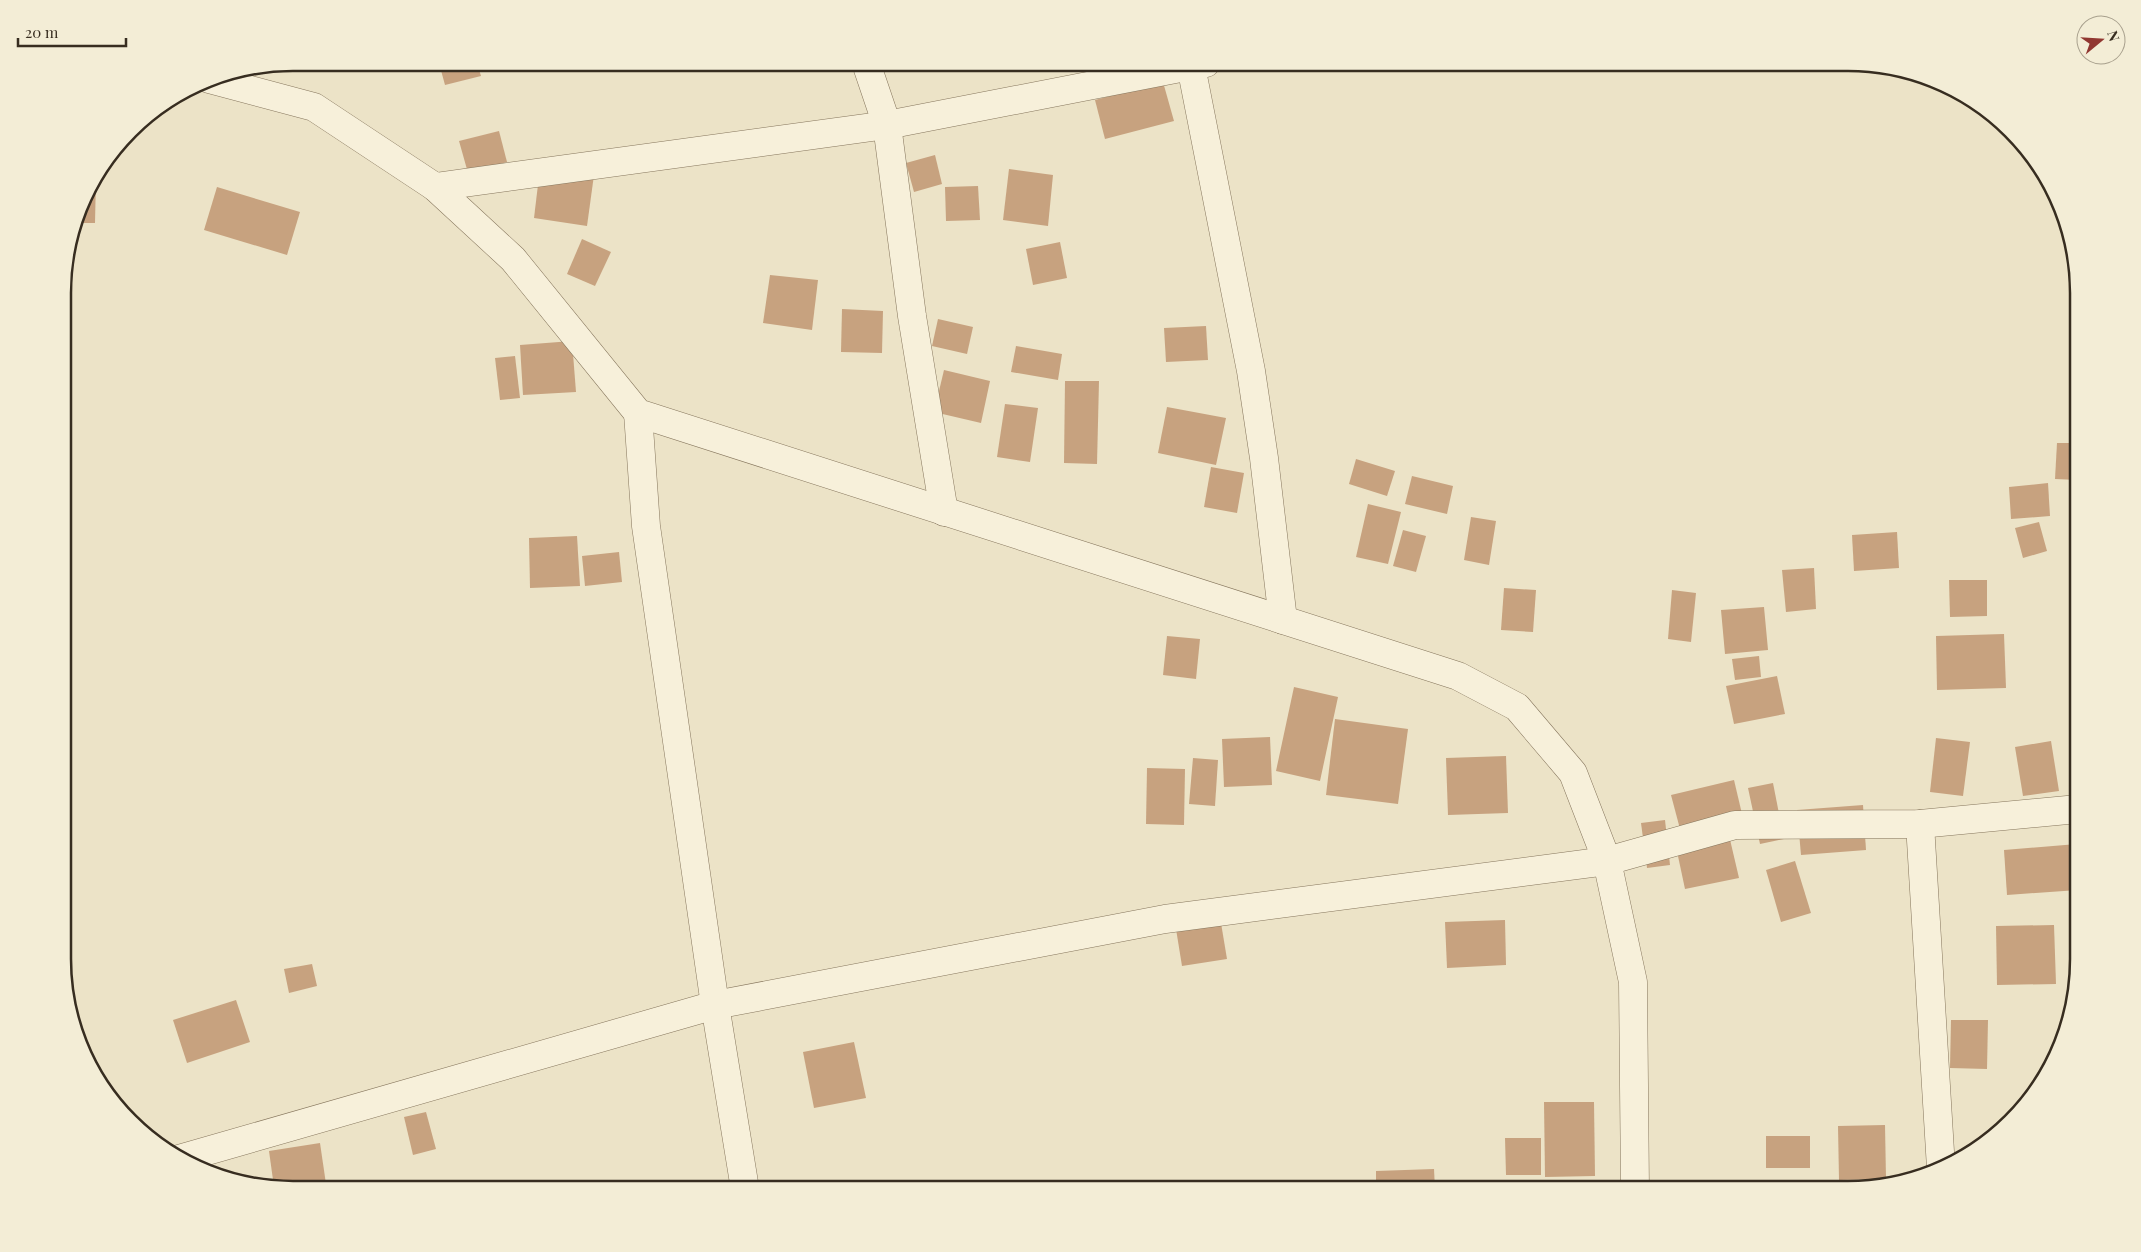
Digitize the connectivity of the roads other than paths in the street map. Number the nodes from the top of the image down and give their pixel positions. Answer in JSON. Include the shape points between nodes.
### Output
{"nodes":[{"id":1,"x":869,"y":71,"type":"edge"},
{"id":2,"x":1162,"y":71,"type":"edge"},
{"id":3,"x":1199,"y":71,"type":"edge"},
{"id":4,"x":223,"y":83,"type":"edge"},
{"id":5,"x":887,"y":125,"type":"junction"},
{"id":6,"x":435,"y":187,"type":"junction"},
{"id":7,"x":638,"y":413,"type":"junction"},
{"id":8,"x":944,"y":512,"type":"junction"},
{"id":9,"x":1282,"y":620,"type":"junction"},
{"id":10,"x":2070,"y":810,"type":"edge"},
{"id":11,"x":1920,"y":824,"type":"junction"},
{"id":12,"x":1607,"y":861,"type":"junction"},
{"id":13,"x":715,"y":1005,"type":"junction"},
{"id":14,"x":196,"y":1158,"type":"edge"},
{"id":15,"x":1941,"y":1161,"type":"edge"},
{"id":16,"x":744,"y":1181,"type":"edge"},
{"id":17,"x":1636,"y":1181,"type":"edge"}],
"edges":[{"from":1,"to":5,"type":"street"},
{"from":2,"to":5,"type":"street"},
{"from":3,"to":9,"type":"street","via":[[1251,371]]},
{"from":4,"to":6,"type":"street","via":[[314,107]]},
{"from":5,"to":6,"type":"street"},
{"from":5,"to":8,"type":"street","via":[[912,316]]},
{"from":6,"to":7,"type":"street","via":[[513,259]]},
{"from":7,"to":8,"type":"street"},
{"from":7,"to":13,"type":"street","via":[[646,526]]},
{"from":8,"to":9,"type":"street"},
{"from":9,"to":12,"type":"street","via":[[1458,676],[1517,707],[1574,773]]},
{"from":10,"to":11,"type":"street"},
{"from":11,"to":12,"type":"street","via":[[1735,825]]},
{"from":11,"to":15,"type":"street"},
{"from":12,"to":13,"type":"street","via":[[1164,919]]},
{"from":12,"to":17,"type":"street","via":[[1633,982]]},
{"from":13,"to":14,"type":"street"},
{"from":13,"to":16,"type":"street"}]}
